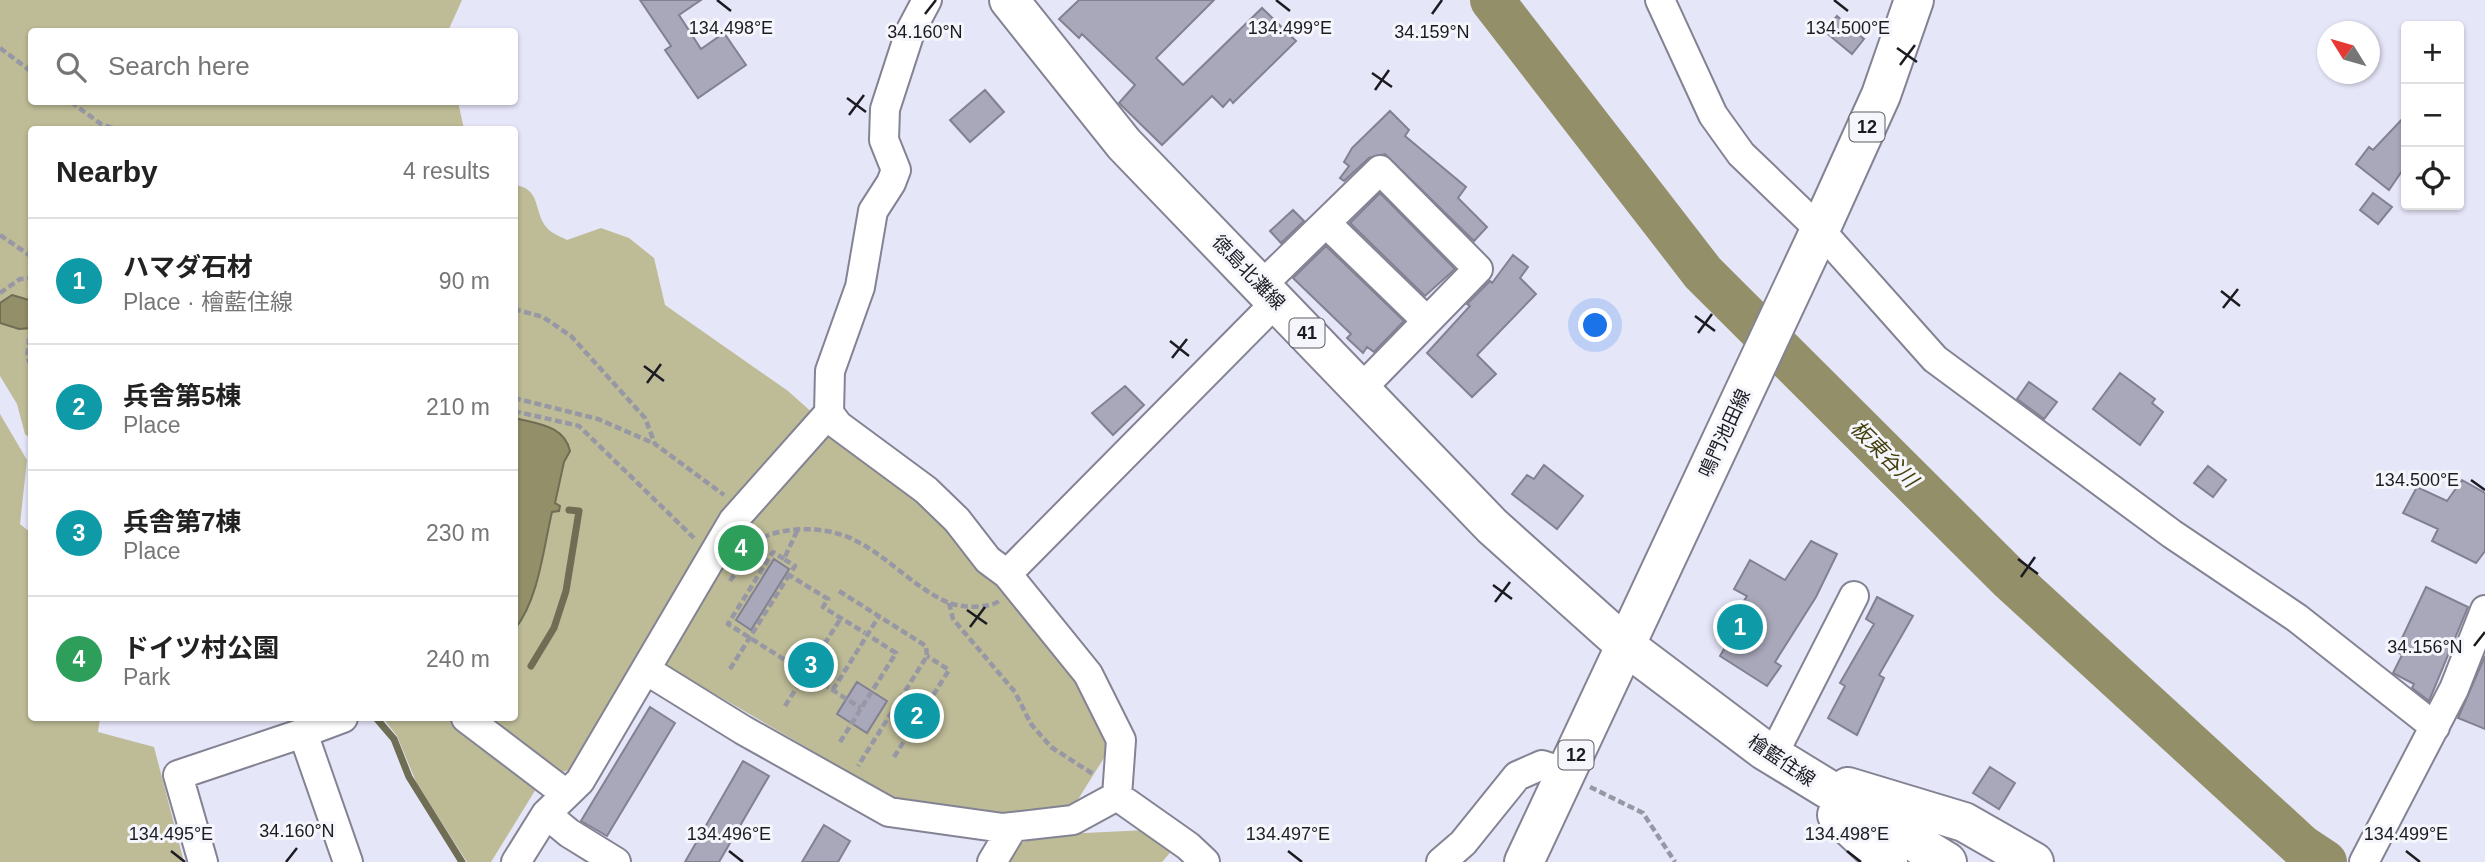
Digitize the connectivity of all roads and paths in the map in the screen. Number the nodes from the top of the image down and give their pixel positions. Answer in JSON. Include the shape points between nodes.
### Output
{"nodes":[{"id":1,"x":927,"y":0,"type":"edge"},
{"id":2,"x":1009,"y":0,"type":"edge"},
{"id":3,"x":1660,"y":0,"type":"edge"},
{"id":4,"x":1914,"y":0,"type":"edge"},
{"id":5,"x":0,"y":48,"type":"edge"},
{"id":6,"x":28,"y":69,"type":"edge"},
{"id":7,"x":75,"y":105,"type":"edge"},
{"id":8,"x":108,"y":126,"type":"edge"},
{"id":9,"x":1326,"y":223,"type":"junction"},
{"id":10,"x":0,"y":235,"type":"edge"},
{"id":11,"x":1815,"y":240,"type":"junction"},
{"id":12,"x":28,"y":254,"type":"edge"},
{"id":13,"x":28,"y":278,"type":"edge"},
{"id":14,"x":0,"y":293,"type":"edge"},
{"id":15,"x":1269,"y":293,"type":"junction"},
{"id":16,"x":518,"y":310,"type":"edge"},
{"id":17,"x":1427,"y":321,"type":"junction"},
{"id":18,"x":28,"y":331,"type":"edge"},
{"id":19,"x":28,"y":358,"type":"edge"},
{"id":20,"x":1361,"y":389,"type":"junction"},
{"id":21,"x":518,"y":399,"type":"edge"},
{"id":22,"x":518,"y":412,"type":"edge"},
{"id":23,"x":829,"y":413,"type":"junction"},
{"id":24,"x":583,"y":416,"type":"junction"},
{"id":25,"x":579,"y":426,"type":"junction"},
{"id":26,"x":655,"y":443,"type":"junction"},
{"id":27,"x":737,"y":515,"type":"junction"},
{"id":28,"x":797,"y":531,"type":"junction"},
{"id":29,"x":713,"y":556,"type":"junction"},
{"id":30,"x":784,"y":559,"type":"junction"},
{"id":31,"x":789,"y":575,"type":"junction"},
{"id":32,"x":1012,"y":580,"type":"junction"},
{"id":33,"x":839,"y":591,"type":"dead end"},
{"id":34,"x":1854,"y":596,"type":"dead end"},
{"id":35,"x":949,"y":603,"type":"junction"},
{"id":36,"x":2485,"y":610,"type":"edge"},
{"id":37,"x":880,"y":616,"type":"junction"},
{"id":38,"x":841,"y":618,"type":"junction"},
{"id":39,"x":865,"y":633,"type":"dead end"},
{"id":40,"x":750,"y":637,"type":"junction"},
{"id":41,"x":871,"y":637,"type":"dead end"},
{"id":42,"x":1626,"y":646,"type":"junction"},
{"id":43,"x":927,"y":656,"type":"junction"},
{"id":44,"x":730,"y":669,"type":"dead end"},
{"id":45,"x":646,"y":670,"type":"junction"},
{"id":46,"x":806,"y":673,"type":"junction"},
{"id":47,"x":833,"y":690,"type":"junction"},
{"id":48,"x":785,"y":706,"type":"dead end"},
{"id":49,"x":861,"y":708,"type":"junction"},
{"id":50,"x":335,"y":721,"type":"edge"},
{"id":51,"x":470,"y":721,"type":"edge"},
{"id":52,"x":303,"y":733,"type":"junction"},
{"id":53,"x":2431,"y":735,"type":"junction"},
{"id":54,"x":840,"y":742,"type":"dead end"},
{"id":55,"x":894,"y":757,"type":"dead end"},
{"id":56,"x":1786,"y":764,"type":"junction"},
{"id":57,"x":1567,"y":773,"type":"junction"},
{"id":58,"x":845,"y":787,"type":"junction"},
{"id":59,"x":566,"y":794,"type":"junction"},
{"id":60,"x":1117,"y":796,"type":"junction"},
{"id":61,"x":546,"y":814,"type":"junction"},
{"id":62,"x":1013,"y":827,"type":"junction"},
{"id":63,"x":203,"y":862,"type":"edge"},
{"id":64,"x":348,"y":862,"type":"edge"},
{"id":65,"x":516,"y":862,"type":"edge"},
{"id":66,"x":616,"y":862,"type":"edge"},
{"id":67,"x":992,"y":862,"type":"edge"},
{"id":68,"x":1205,"y":862,"type":"edge"},
{"id":69,"x":1441,"y":862,"type":"edge"},
{"id":70,"x":1524,"y":862,"type":"edge"},
{"id":71,"x":1675,"y":862,"type":"edge"},
{"id":72,"x":1888,"y":862,"type":"edge"},
{"id":73,"x":1947,"y":862,"type":"edge"},
{"id":74,"x":2034,"y":862,"type":"edge"},
{"id":75,"x":2364,"y":862,"type":"edge"}],
"edges":[{"from":1,"to":23,"type":"street","via":[[910,32],[885,109],[884,140],[896,170],[873,211],[860,287],[830,372]]},
{"from":2,"to":15,"type":"main road","name":"徳島北灘線","number":"41","via":[[1124,144]]},
{"from":3,"to":11,"type":"street","via":[[1713,115]]},
{"from":4,"to":11,"type":"main road","name":"鳴門池田線","number":"12","via":[[1881,95]]},
{"from":5,"to":6,"type":"path"},
{"from":7,"to":8,"type":"path"},
{"from":9,"to":15,"type":"street"},
{"from":9,"to":17,"type":"street"},
{"from":9,"to":17,"type":"street","via":[[1380,170],[1478,269]]},
{"from":10,"to":12,"type":"path"},
{"from":11,"to":42,"type":"main road","name":"鳴門池田線","number":"12"},
{"from":11,"to":53,"type":"street","via":[[1934,359],[2150,518],[2297,618]]},
{"from":13,"to":14,"type":"path"},
{"from":15,"to":20,"type":"main road","name":"徳島北灘線","number":"41"},
{"from":15,"to":32,"type":"street"},
{"from":16,"to":26,"type":"path","via":[[542,317],[571,336],[645,418]]},
{"from":17,"to":20,"type":"street"},
{"from":18,"to":19,"type":"path"},
{"from":20,"to":42,"type":"main road","name":"徳島北灘線","number":"41","via":[[1492,526]]},
{"from":21,"to":24,"type":"path"},
{"from":22,"to":25,"type":"path"},
{"from":23,"to":27,"type":"street"},
{"from":23,"to":32,"type":"street","via":[[838,425],[926,490],[988,560]]},
{"from":24,"to":25,"type":"path"},
{"from":24,"to":26,"type":"path"},
{"from":25,"to":29,"type":"path"},
{"from":26,"to":27,"type":"path"},
{"from":27,"to":28,"type":"path","via":[[759,539],[776,531]]},
{"from":27,"to":29,"type":"street"},
{"from":28,"to":30,"type":"path"},
{"from":28,"to":35,"type":"path","via":[[834,532],[858,541]]},
{"from":29,"to":45,"type":"street"},
{"from":30,"to":31,"type":"path","via":[[795,566]]},
{"from":30,"to":40,"type":"path","via":[[773,552],[728,624]]},
{"from":31,"to":38,"type":"path","via":[[828,599],[823,607]]},
{"from":31,"to":40,"type":"path"},
{"from":32,"to":35,"type":"path","via":[[989,606]]},
{"from":32,"to":60,"type":"street","via":[[1103,698],[1121,740]]},
{"from":33,"to":37,"type":"path"},
{"from":34,"to":56,"type":"street"},
{"from":35,"to":60,"type":"path","via":[[953,619],[1015,692],[1031,724],[1051,747]]},
{"from":36,"to":53,"type":"street"},
{"from":37,"to":43,"type":"path","via":[[926,646]]},
{"from":37,"to":47,"type":"path"},
{"from":38,"to":39,"type":"path"},
{"from":38,"to":46,"type":"path"},
{"from":40,"to":44,"type":"path"},
{"from":40,"to":46,"type":"path"},
{"from":41,"to":49,"type":"path","via":[[896,653]]},
{"from":42,"to":56,"type":"main road","name":"檜藍住線"},
{"from":42,"to":57,"type":"main road","name":"鳴門池田線","number":"12"},
{"from":43,"to":55,"type":"path","via":[[949,670]]},
{"from":43,"to":58,"type":"path"},
{"from":45,"to":58,"type":"street"},
{"from":45,"to":59,"type":"street","via":[[580,781]]},
{"from":46,"to":47,"type":"path"},
{"from":46,"to":48,"type":"path"},
{"from":47,"to":49,"type":"path"},
{"from":49,"to":54,"type":"path"},
{"from":50,"to":52,"type":"street"},
{"from":51,"to":59,"type":"street"},
{"from":52,"to":63,"type":"street","via":[[178,775]]},
{"from":52,"to":64,"type":"street"},
{"from":53,"to":75,"type":"street"},
{"from":56,"to":72,"type":"main road"},
{"from":56,"to":73,"type":"main road","name":"檜藍住線"},
{"from":56,"to":74,"type":"main road","via":[[1964,822]]},
{"from":57,"to":69,"type":"street","via":[[1542,765],[1517,776],[1463,843]]},
{"from":57,"to":70,"type":"main road","name":"鳴門池田線","number":"12"},
{"from":57,"to":71,"type":"path","via":[[1643,813]]},
{"from":58,"to":62,"type":"street","via":[[889,812]]},
{"from":59,"to":61,"type":"street"},
{"from":60,"to":62,"type":"street","via":[[1073,820]]},
{"from":60,"to":68,"type":"street"},
{"from":61,"to":65,"type":"street"},
{"from":61,"to":66,"type":"street"},
{"from":62,"to":67,"type":"street"}]}
